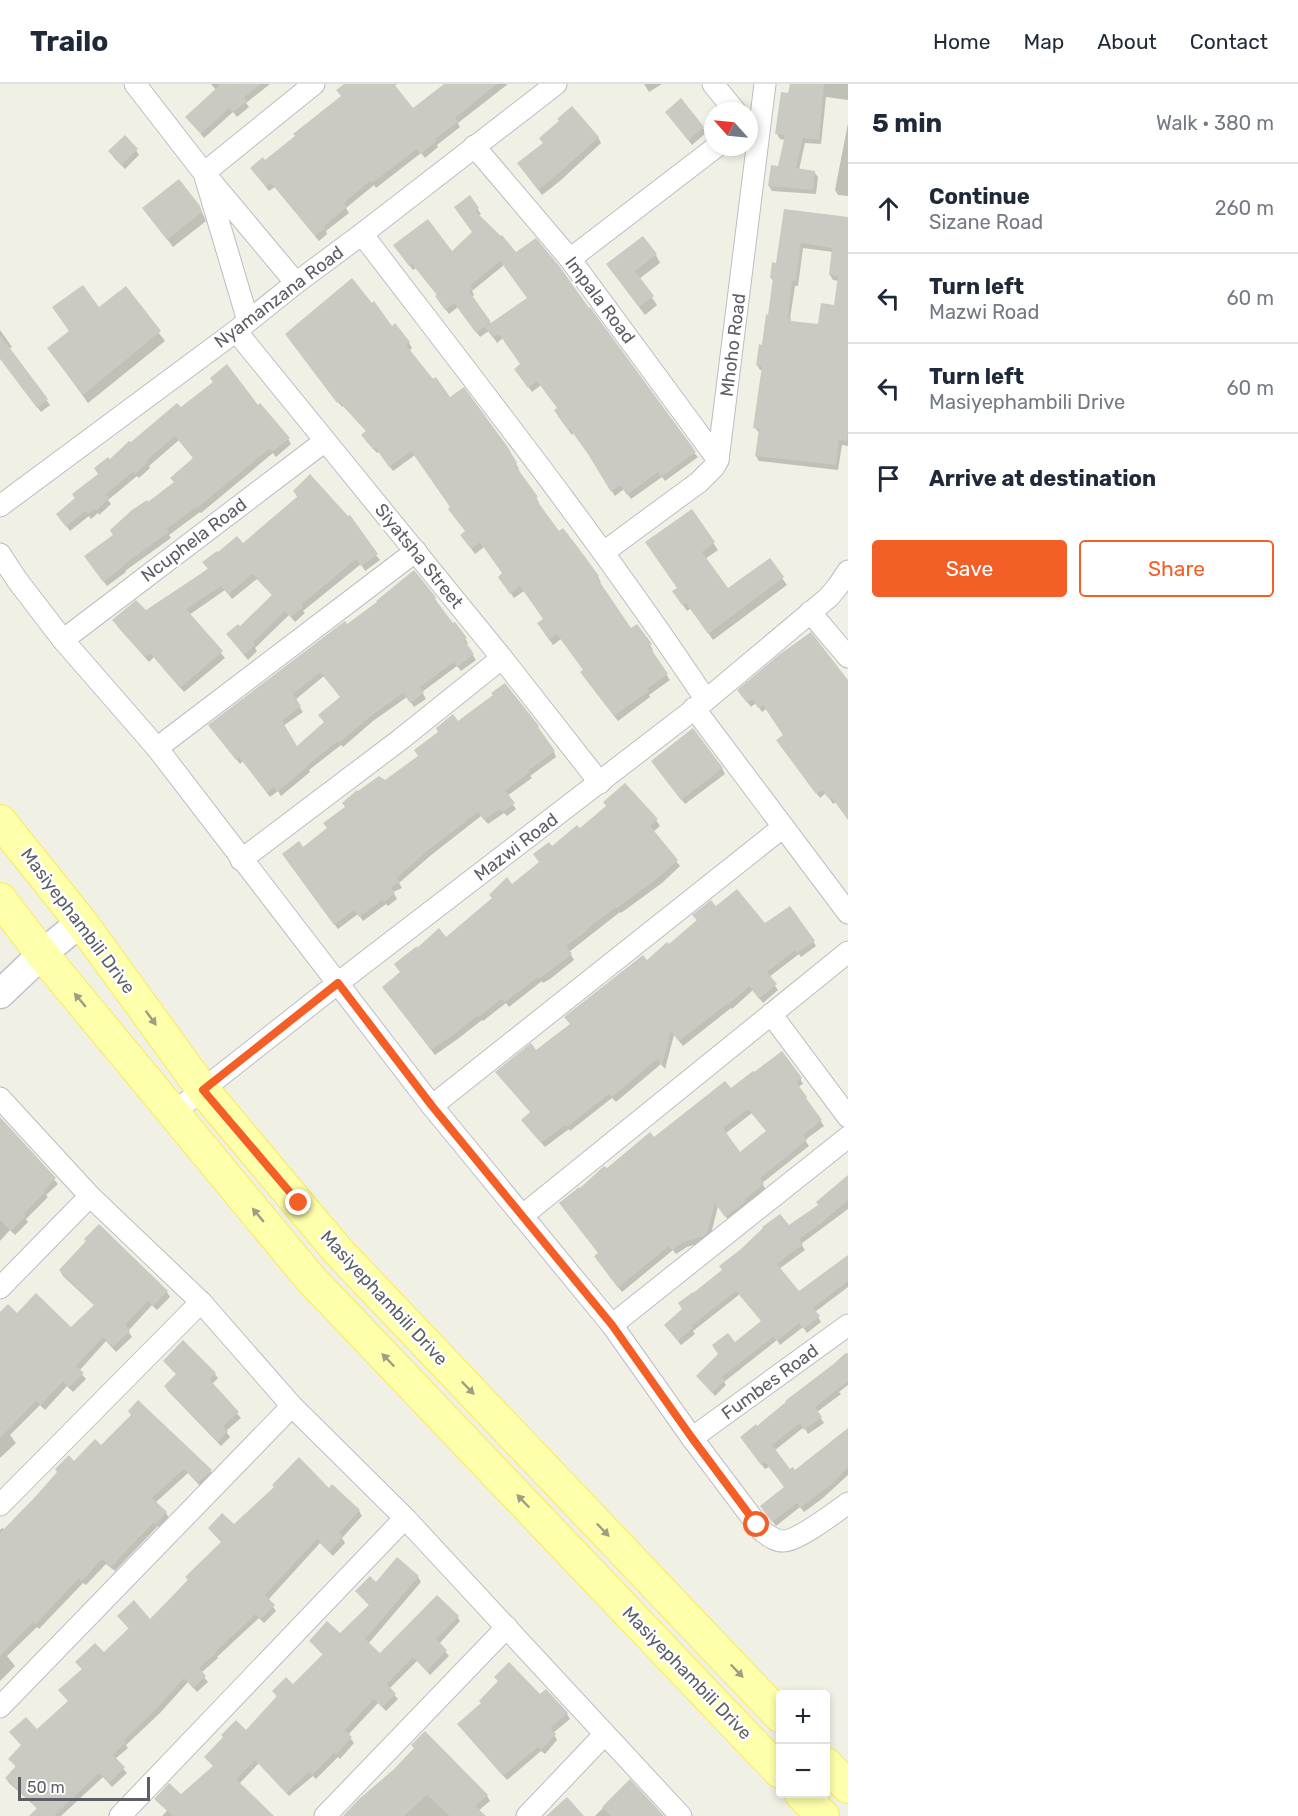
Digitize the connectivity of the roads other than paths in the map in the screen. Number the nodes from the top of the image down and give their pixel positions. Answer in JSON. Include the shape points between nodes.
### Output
{"nodes":[{"id":1,"x":135,"y":84,"type":"edge"},
{"id":2,"x":314,"y":84,"type":"edge"},
{"id":3,"x":556,"y":84,"type":"edge"},
{"id":4,"x":713,"y":84,"type":"edge"},
{"id":5,"x":765,"y":84,"type":"edge"},
{"id":6,"x":728,"y":102,"type":"edge"},
{"id":7,"x":758,"y":116,"type":"edge"},
{"id":8,"x":474,"y":146,"type":"junction"},
{"id":9,"x":704,"y":156,"type":"edge"},
{"id":10,"x":752,"y":156,"type":"edge"},
{"id":11,"x":204,"y":173,"type":"junction"},
{"id":12,"x":363,"y":234,"type":"junction"},
{"id":13,"x":570,"y":259,"type":"junction"},
{"id":14,"x":296,"y":283,"type":"junction"},
{"id":15,"x":242,"y":326,"type":"junction"},
{"id":16,"x":325,"y":441,"type":"junction"},
{"id":17,"x":718,"y":460,"type":"junction"},
{"id":18,"x":0,"y":506,"type":"edge"},
{"id":19,"x":416,"y":551,"type":"junction"},
{"id":20,"x":604,"y":552,"type":"junction"},
{"id":21,"x":0,"y":554,"type":"edge"},
{"id":22,"x":848,"y":571,"type":"edge"},
{"id":23,"x":810,"y":612,"type":"junction"},
{"id":24,"x":63,"y":640,"type":"junction"},
{"id":25,"x":848,"y":657,"type":"edge"},
{"id":26,"x":502,"y":658,"type":"junction"},
{"id":27,"x":700,"y":704,"type":"junction"},
{"id":28,"x":157,"y":748,"type":"junction"},
{"id":29,"x":600,"y":783,"type":"junction"},
{"id":30,"x":0,"y":821,"type":"edge"},
{"id":31,"x":783,"y":827,"type":"junction"},
{"id":32,"x":241,"y":860,"type":"junction"},
{"id":33,"x":0,"y":899,"type":"edge"},
{"id":34,"x":848,"y":913,"type":"edge"},
{"id":35,"x":81,"y":922,"type":"junction"},
{"id":36,"x":848,"y":952,"type":"edge"},
{"id":37,"x":42,"y":954,"type":"junction"},
{"id":38,"x":338,"y":983,"type":"junction"},
{"id":39,"x":0,"y":994,"type":"edge"},
{"id":40,"x":771,"y":1014,"type":"junction"},
{"id":41,"x":203,"y":1090,"type":"junction"},
{"id":42,"x":0,"y":1098,"type":"edge"},
{"id":43,"x":432,"y":1106,"type":"junction"},
{"id":44,"x":173,"y":1113,"type":"junction"},
{"id":45,"x":848,"y":1117,"type":"edge"},
{"id":46,"x":848,"y":1137,"type":"edge"},
{"id":47,"x":90,"y":1196,"type":"junction"},
{"id":48,"x":522,"y":1216,"type":"junction"},
{"id":49,"x":0,"y":1288,"type":"edge"},
{"id":50,"x":201,"y":1302,"type":"junction"},
{"id":51,"x":612,"y":1325,"type":"junction"},
{"id":52,"x":848,"y":1325,"type":"edge"},
{"id":53,"x":292,"y":1406,"type":"junction"},
{"id":54,"x":692,"y":1438,"type":"junction"},
{"id":55,"x":848,"y":1503,"type":"edge"},
{"id":56,"x":0,"y":1505,"type":"edge"},
{"id":57,"x":405,"y":1518,"type":"junction"},
{"id":58,"x":507,"y":1627,"type":"junction"},
{"id":59,"x":0,"y":1707,"type":"edge"},
{"id":60,"x":776,"y":1712,"type":"edge"},
{"id":61,"x":604,"y":1735,"type":"junction"},
{"id":62,"x":776,"y":1768,"type":"edge"},
{"id":63,"x":830,"y":1769,"type":"edge"},
{"id":64,"x":848,"y":1787,"type":"edge"},
{"id":65,"x":805,"y":1798,"type":"edge"},
{"id":66,"x":120,"y":1816,"type":"edge"},
{"id":67,"x":325,"y":1816,"type":"edge"},
{"id":68,"x":527,"y":1816,"type":"edge"},
{"id":69,"x":681,"y":1816,"type":"edge"},
{"id":70,"x":823,"y":1816,"type":"edge"}],
"edges":[{"from":1,"to":11,"type":"street"},
{"from":2,"to":11,"type":"street"},
{"from":3,"to":8,"type":"street","name":"Nyamanzana Road"},
{"from":4,"to":6,"type":"street"},
{"from":5,"to":7,"type":"street","name":"Mhoho Road"},
{"from":8,"to":12,"type":"street","name":"Nyamanzana Road"},
{"from":8,"to":13,"type":"street","name":"Impala Road"},
{"from":9,"to":13,"type":"street"},
{"from":10,"to":17,"type":"street","name":"Mhoho Road"},
{"from":11,"to":14,"type":"street"},
{"from":11,"to":15,"type":"street"},
{"from":12,"to":14,"type":"street","name":"Nyamanzana Road"},
{"from":12,"to":20,"type":"street"},
{"from":13,"to":17,"type":"street","name":"Impala Road"},
{"from":14,"to":15,"type":"street","name":"Nyamanzana Road"},
{"from":15,"to":16,"type":"street","name":"Siyatsha Street"},
{"from":15,"to":18,"type":"street","name":"Nyamanzana Road"},
{"from":16,"to":19,"type":"street","name":"Siyatsha Street"},
{"from":16,"to":24,"type":"street","name":"Ncuphela Road"},
{"from":17,"to":20,"type":"street","via":[[699,482]]},
{"from":19,"to":26,"type":"street","name":"Siyatsha Street"},
{"from":19,"to":28,"type":"street"},
{"from":20,"to":27,"type":"street","via":[[654,622]]},
{"from":21,"to":24,"type":"street"},
{"from":22,"to":23,"type":"street","name":"Mazwi Road","via":[[834,591]]},
{"from":23,"to":25,"type":"street"},
{"from":23,"to":27,"type":"street","name":"Mazwi Road"},
{"from":24,"to":28,"type":"street"},
{"from":26,"to":29,"type":"street","name":"Siyatsha Street"},
{"from":26,"to":32,"type":"street"},
{"from":27,"to":29,"type":"street","name":"Mazwi Road"},
{"from":27,"to":31,"type":"street"},
{"from":28,"to":32,"type":"street"},
{"from":29,"to":38,"type":"street","name":"Mazwi Road"},
{"from":30,"to":35,"type":"main road","name":"Masiyephambili Drive"},
{"from":31,"to":34,"type":"street"},
{"from":31,"to":43,"type":"street"},
{"from":32,"to":38,"type":"street"},
{"from":33,"to":37,"type":"main road","name":"Masiyephambili Drive"},
{"from":35,"to":37,"type":"street"},
{"from":35,"to":41,"type":"main road","name":"Masiyephambili Drive","one_way":true},
{"from":36,"to":40,"type":"street"},
{"from":37,"to":39,"type":"street"},
{"from":44,"to":37,"type":"main road","name":"Masiyephambili Drive","one_way":true},
{"from":38,"to":41,"type":"street","name":"Mazwi Road"},
{"from":38,"to":43,"type":"street"},
{"from":40,"to":45,"type":"street"},
{"from":40,"to":48,"type":"street"},
{"from":41,"to":44,"type":"street","name":"Mazwi Road"},
{"from":41,"to":60,"type":"main road","name":"Masiyephambili Drive","one_way":true,"via":[[338,1251]]},
{"from":42,"to":47,"type":"street"},
{"from":43,"to":48,"type":"street"},
{"from":62,"to":44,"type":"main road","name":"Masiyephambili Drive","one_way":true,"via":[[309,1277]]},
{"from":46,"to":51,"type":"street"},
{"from":47,"to":49,"type":"street"},
{"from":47,"to":50,"type":"street"},
{"from":48,"to":51,"type":"street"},
{"from":50,"to":53,"type":"street"},
{"from":50,"to":56,"type":"street"},
{"from":51,"to":54,"type":"street"},
{"from":52,"to":54,"type":"street","name":"Fumbes Road"},
{"from":53,"to":57,"type":"street"},
{"from":53,"to":59,"type":"street"},
{"from":54,"to":55,"type":"street","via":[[757,1525],[772,1539],[795,1539]]},
{"from":57,"to":58,"type":"street"},
{"from":57,"to":66,"type":"street"},
{"from":58,"to":61,"type":"street"},
{"from":58,"to":67,"type":"street"},
{"from":61,"to":68,"type":"street"},
{"from":61,"to":69,"type":"street"},
{"from":63,"to":64,"type":"main road"},
{"from":65,"to":70,"type":"main road"}]}
